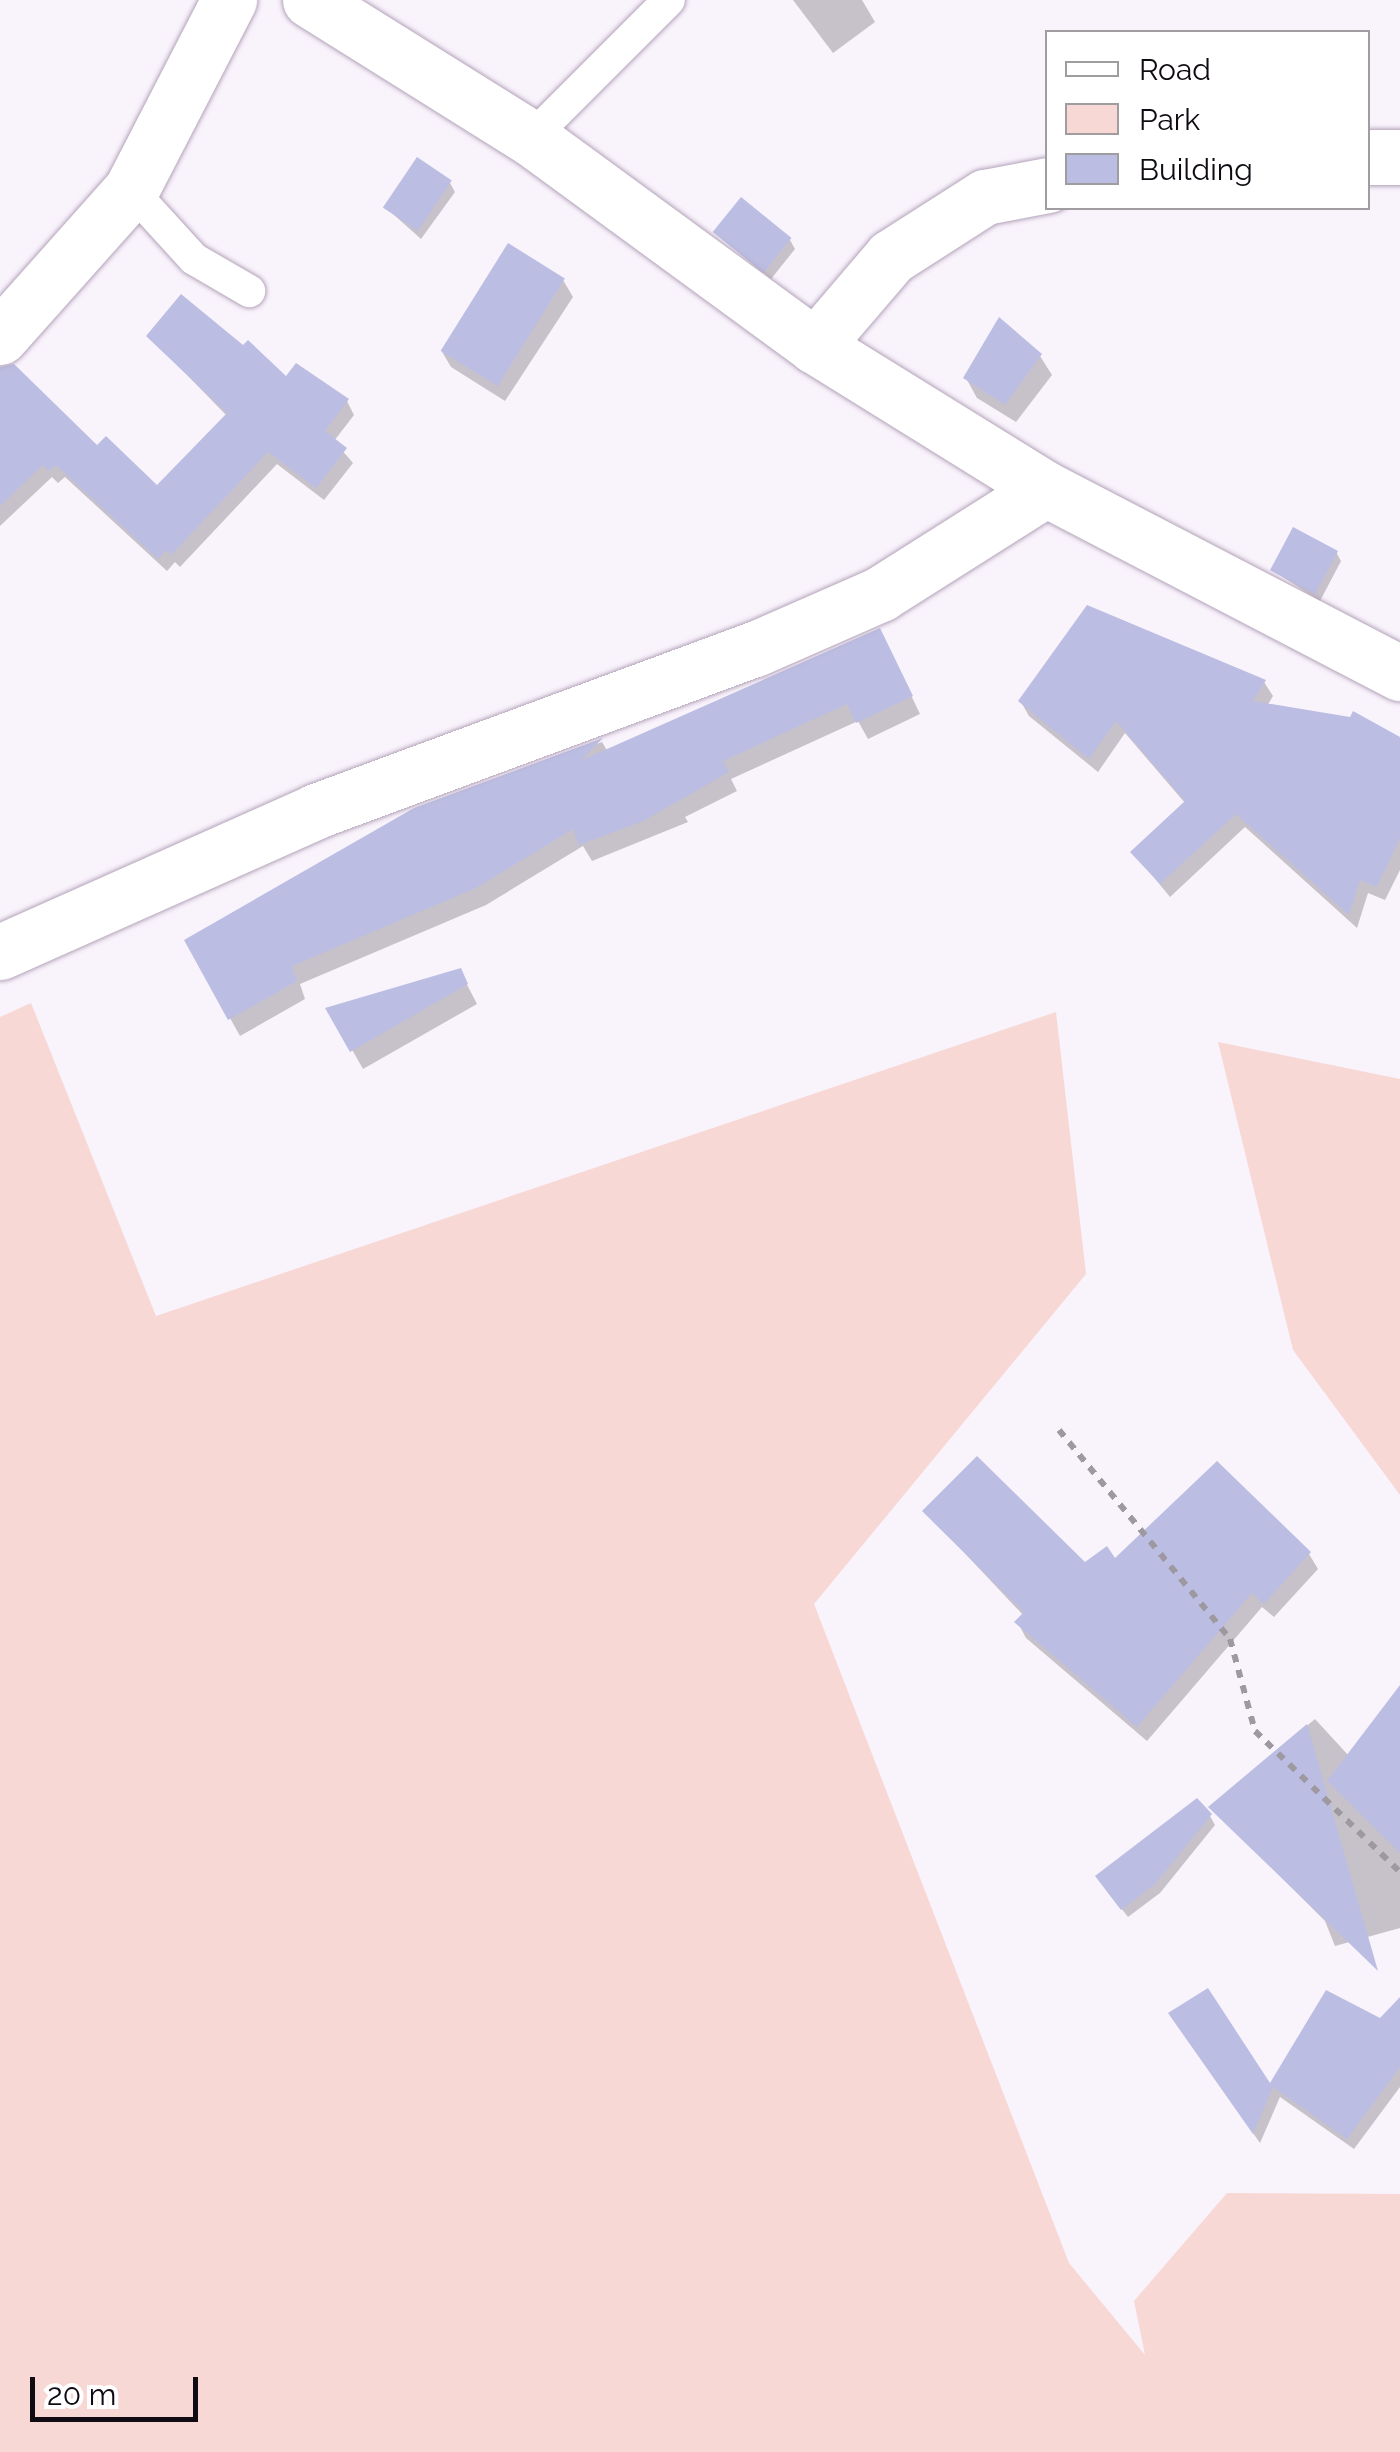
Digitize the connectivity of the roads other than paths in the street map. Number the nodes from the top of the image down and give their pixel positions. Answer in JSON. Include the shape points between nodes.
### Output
{"nodes":[{"id":1,"x":229,"y":0,"type":"edge"},
{"id":2,"x":310,"y":0,"type":"edge"},
{"id":3,"x":670,"y":0,"type":"edge"},
{"id":4,"x":530,"y":138,"type":"junction"},
{"id":5,"x":1370,"y":157,"type":"edge"},
{"id":6,"x":1400,"y":157,"type":"edge"},
{"id":7,"x":1045,"y":186,"type":"edge"},
{"id":8,"x":131,"y":190,"type":"junction"},
{"id":9,"x":249,"y":291,"type":"dead end"},
{"id":10,"x":0,"y":338,"type":"edge"},
{"id":11,"x":815,"y":346,"type":"junction"},
{"id":12,"x":1046,"y":489,"type":"junction"},
{"id":13,"x":1400,"y":673,"type":"edge"},
{"id":14,"x":0,"y":952,"type":"edge"}],
"edges":[{"from":1,"to":8,"type":"street"},
{"from":2,"to":4,"type":"street"},
{"from":3,"to":4,"type":"lane"},
{"from":4,"to":11,"type":"street"},
{"from":5,"to":6,"type":"street"},
{"from":7,"to":11,"type":"street","via":[[985,197],[891,256]]},
{"from":8,"to":9,"type":"lane","via":[[194,259]]},
{"from":8,"to":10,"type":"street"},
{"from":11,"to":12,"type":"street"},
{"from":12,"to":13,"type":"street"},
{"from":12,"to":14,"type":"street","via":[[880,594],[773,641],[316,811]]}]}
